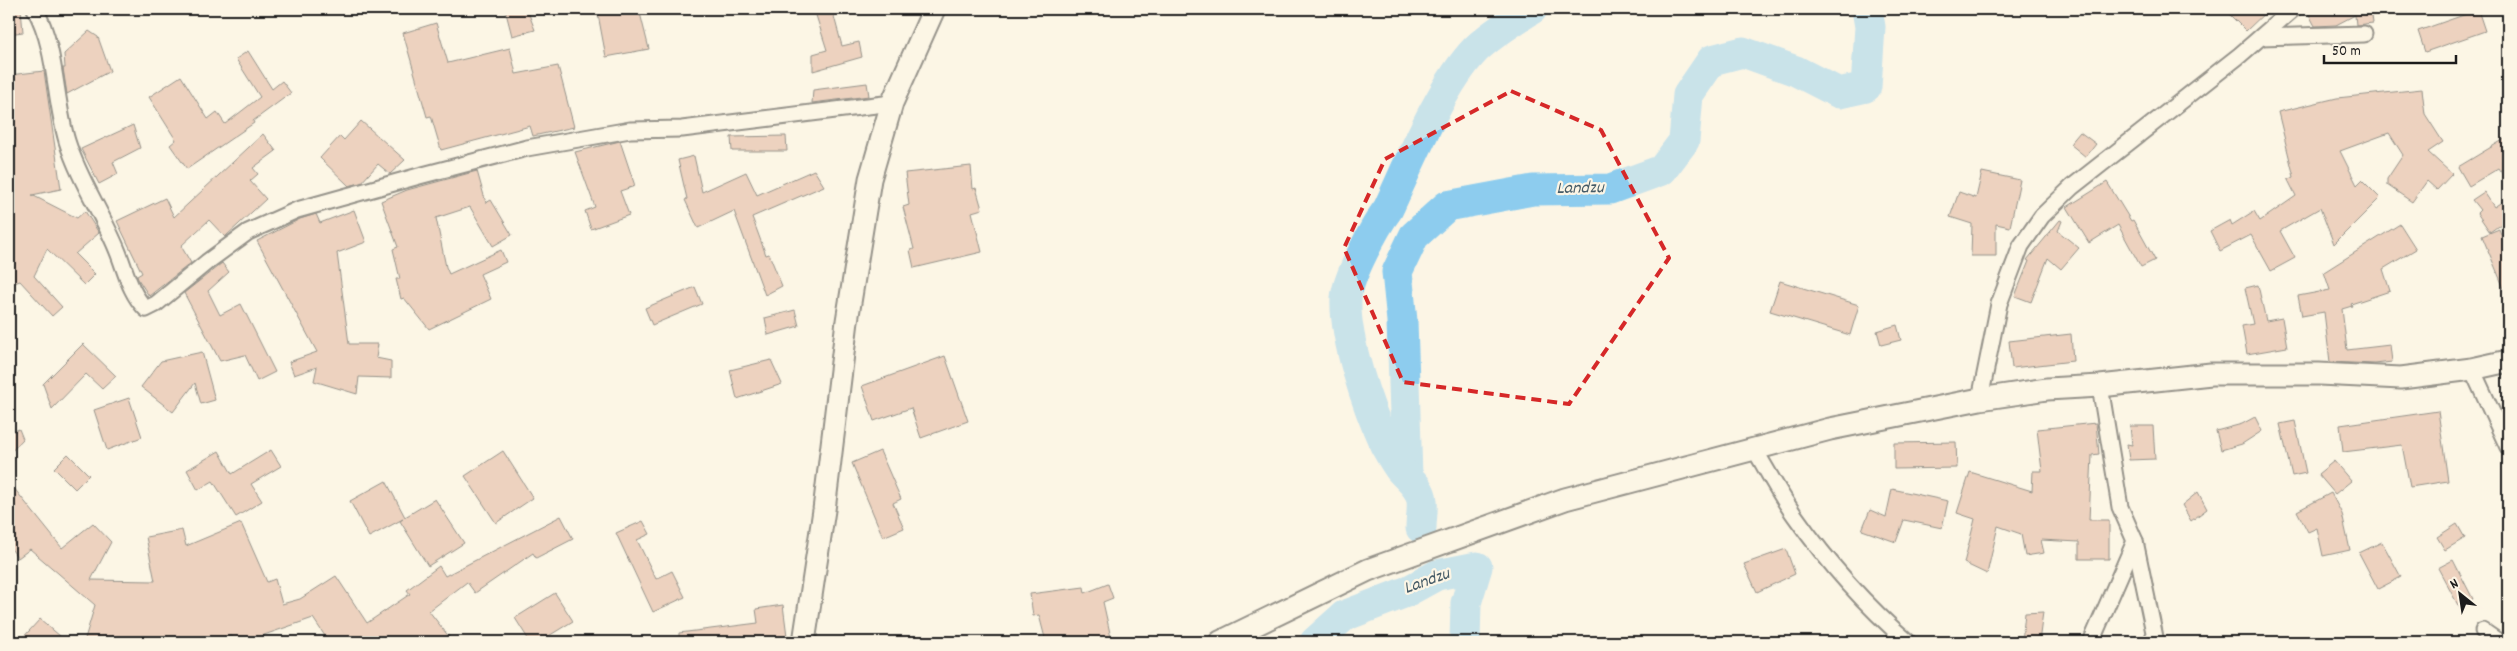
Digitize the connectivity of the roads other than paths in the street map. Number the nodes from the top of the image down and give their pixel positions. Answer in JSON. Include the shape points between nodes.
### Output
{"nodes":[{"id":1,"x":35,"y":9,"type":"edge"},
{"id":2,"x":934,"y":9,"type":"edge"},
{"id":3,"x":2293,"y":9,"type":"edge"},
{"id":4,"x":2364,"y":34,"type":"dead end"},
{"id":5,"x":2261,"y":37,"type":"junction"},
{"id":6,"x":892,"y":103,"type":"junction"},
{"id":7,"x":2508,"y":361,"type":"edge"},
{"id":8,"x":2472,"y":369,"type":"junction"},
{"id":9,"x":2100,"y":386,"type":"junction"},
{"id":10,"x":1980,"y":399,"type":"junction"},
{"id":11,"x":2508,"y":447,"type":"edge"},
{"id":12,"x":1755,"y":450,"type":"junction"},
{"id":13,"x":2135,"y":541,"type":"junction"},
{"id":14,"x":2483,"y":631,"type":"dead end"},
{"id":15,"x":804,"y":642,"type":"edge"},
{"id":16,"x":1220,"y":642,"type":"edge"},
{"id":17,"x":1908,"y":642,"type":"edge"},
{"id":18,"x":2090,"y":642,"type":"edge"},
{"id":19,"x":2156,"y":642,"type":"edge"},
{"id":20,"x":2499,"y":642,"type":"edge"}],
"edges":[{"from":1,"to":6,"type":"street","via":[[42,20],[54,68],[68,142],[118,252],[123,272],[146,309],[248,232],[297,210],[409,179],[527,148],[630,130],[682,129]]},
{"from":2,"to":6,"type":"main road"},
{"from":3,"to":5,"type":"street"},
{"from":4,"to":5,"type":"street"},
{"from":5,"to":10,"type":"street","via":[[2072,187],[2042,216],[2021,246],[1999,304]]},
{"from":6,"to":15,"type":"main road","via":[[870,179],[846,321],[824,510]]},
{"from":7,"to":8,"type":"main road"},
{"from":8,"to":9,"type":"main road","via":[[2401,378],[2210,374]]},
{"from":8,"to":11,"type":"street"},
{"from":9,"to":10,"type":"main road","via":[[2047,389]]},
{"from":9,"to":13,"type":"street","via":[[2120,508]]},
{"from":10,"to":12,"type":"main road","via":[[1830,429]]},
{"from":12,"to":16,"type":"main road","via":[[1565,498],[1368,570]]},
{"from":12,"to":17,"type":"street","via":[[1794,515],[1838,573],[1882,620]]},
{"from":13,"to":18,"type":"street"},
{"from":13,"to":19,"type":"street"},
{"from":14,"to":20,"type":"street"}]}
